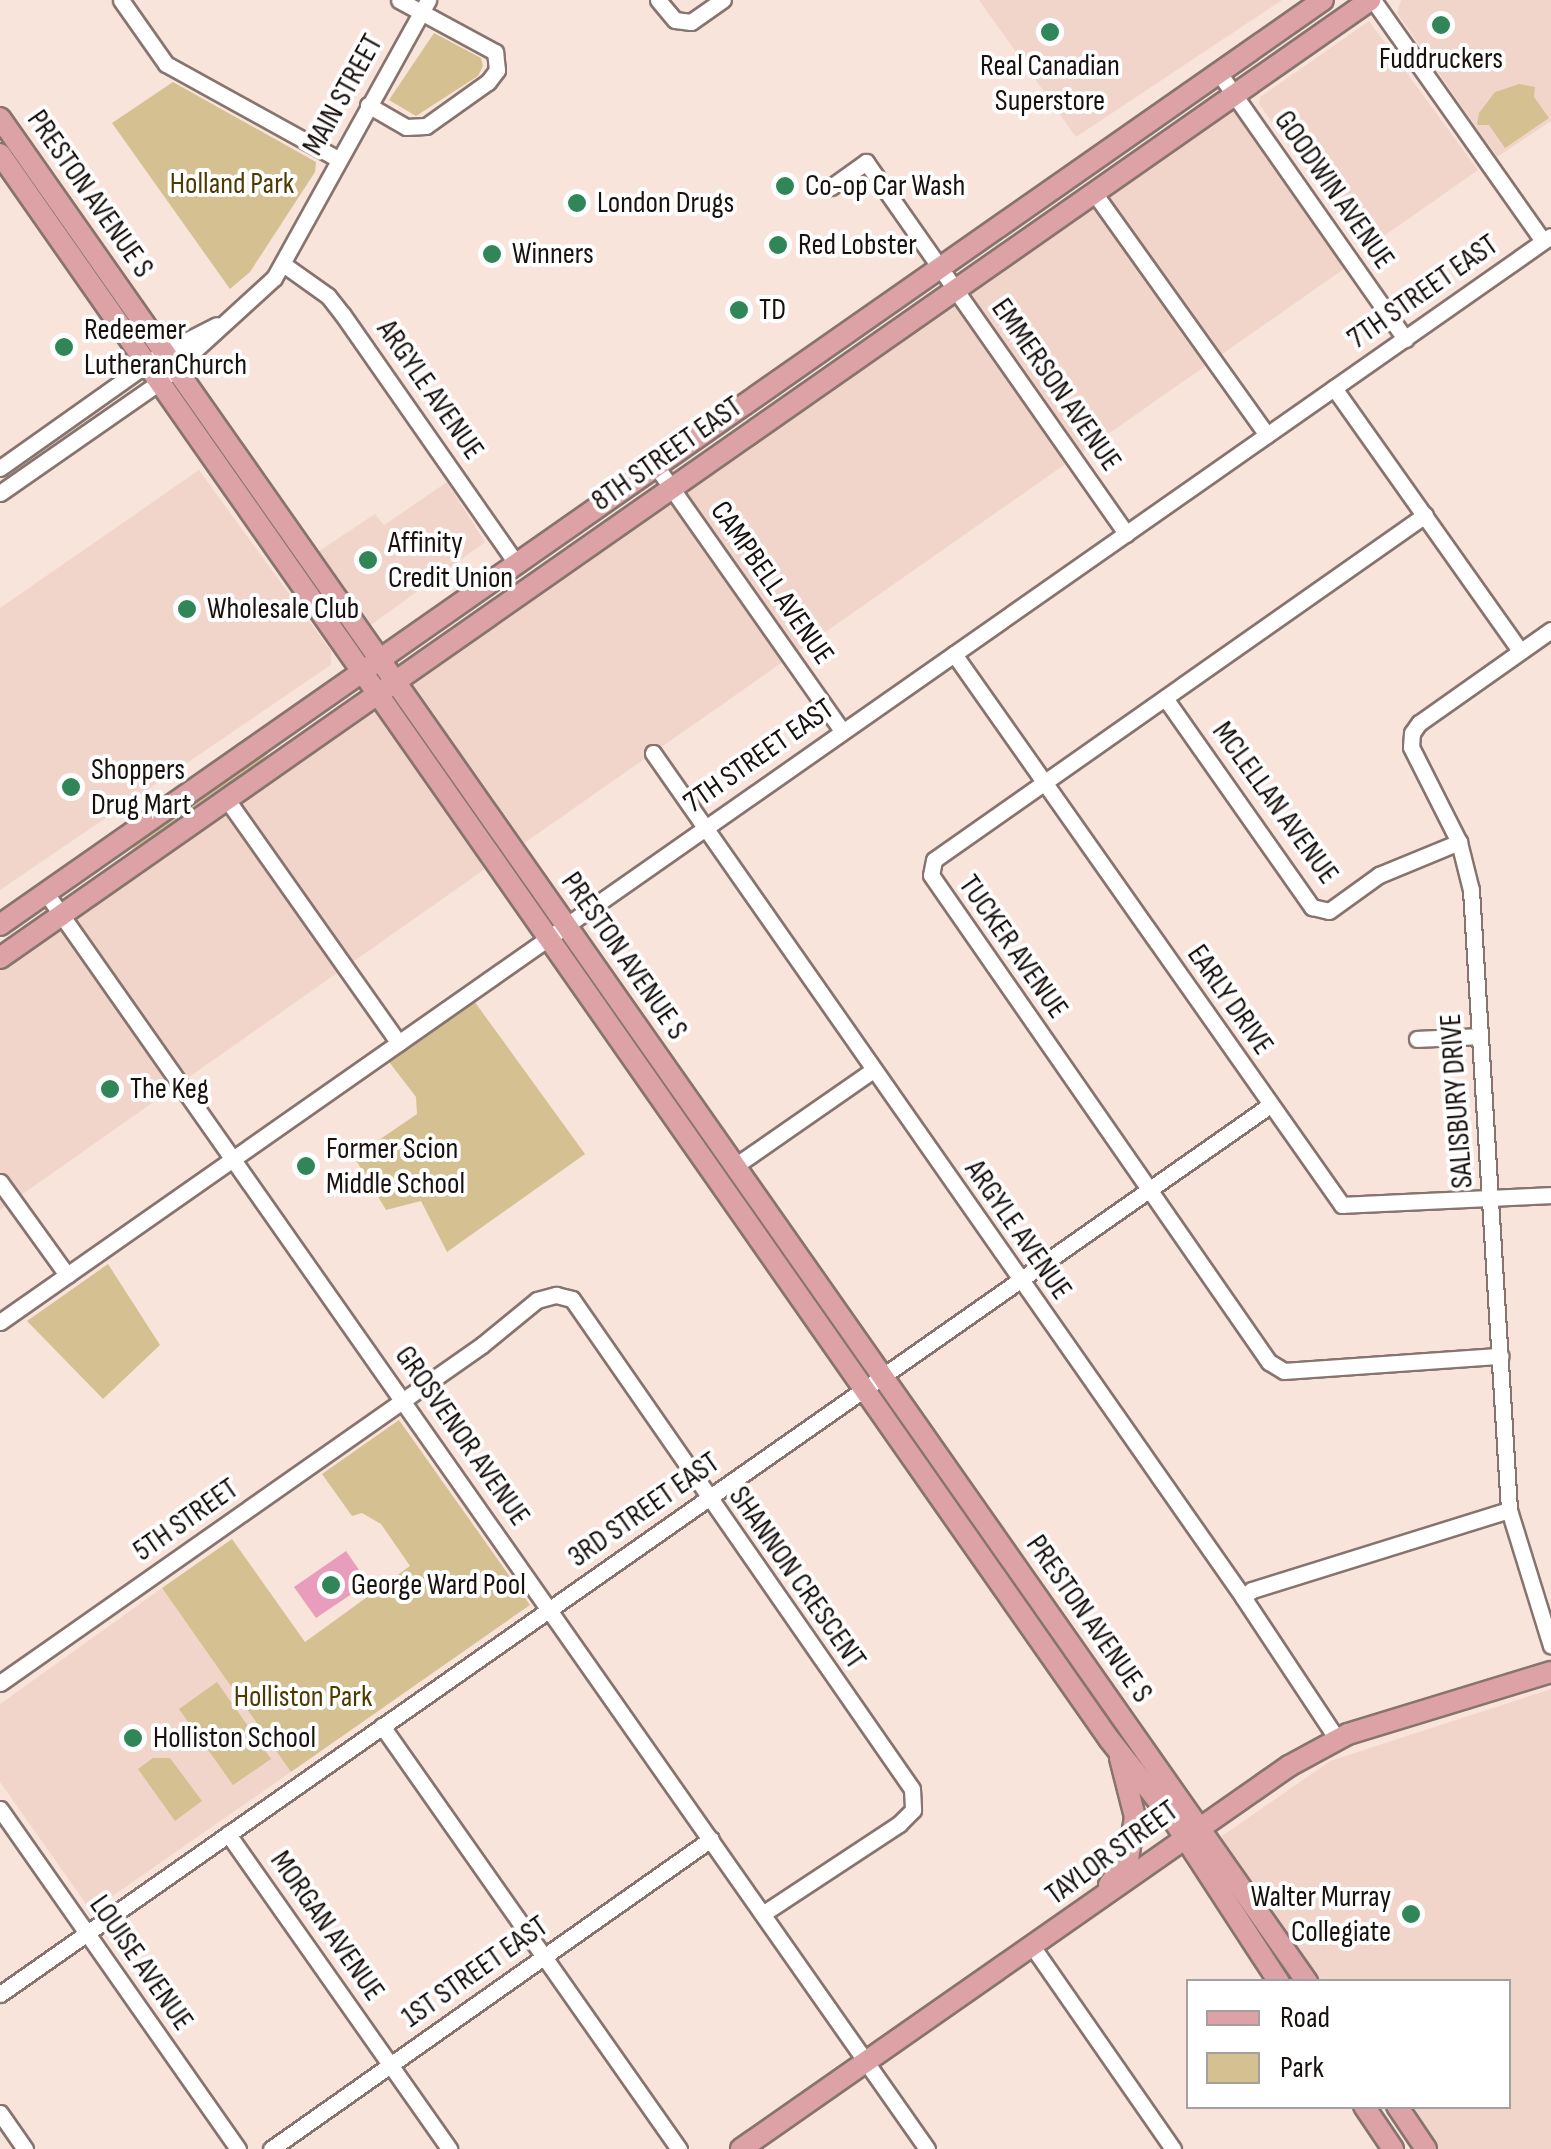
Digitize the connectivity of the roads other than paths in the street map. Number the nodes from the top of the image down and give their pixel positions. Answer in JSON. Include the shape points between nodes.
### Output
{"nodes":[{"id":1,"x":122,"y":0,"type":"edge"},
{"id":2,"x":399,"y":0,"type":"edge"},
{"id":3,"x":658,"y":0,"type":"edge"},
{"id":4,"x":722,"y":0,"type":"edge"},
{"id":5,"x":1323,"y":0,"type":"edge"},
{"id":6,"x":1371,"y":0,"type":"edge"},
{"id":7,"x":424,"y":6,"type":"edge"},
{"id":8,"x":1219,"y":73,"type":"junction"},
{"id":9,"x":1234,"y":95,"type":"junction"},
{"id":10,"x":368,"y":105,"type":"junction"},
{"id":11,"x":0,"y":118,"type":"edge"},
{"id":12,"x":0,"y":154,"type":"edge"},
{"id":13,"x":338,"y":159,"type":"junction"},
{"id":14,"x":830,"y":187,"type":"dead end"},
{"id":15,"x":1095,"y":194,"type":"junction"},
{"id":16,"x":1547,"y":238,"type":"edge"},
{"id":17,"x":282,"y":264,"type":"junction"},
{"id":18,"x":940,"y":268,"type":"junction"},
{"id":19,"x":956,"y":289,"type":"junction"},
{"id":20,"x":1404,"y":338,"type":"junction"},
{"id":21,"x":162,"y":367,"type":"junction"},
{"id":22,"x":1334,"y":388,"type":"junction"},
{"id":23,"x":1267,"y":434,"type":"junction"},
{"id":24,"x":656,"y":466,"type":"junction"},
{"id":25,"x":0,"y":468,"type":"edge"},
{"id":26,"x":672,"y":487,"type":"junction"},
{"id":27,"x":1,"y":489,"type":"edge"},
{"id":28,"x":1425,"y":515,"type":"junction"},
{"id":29,"x":1126,"y":534,"type":"junction"},
{"id":30,"x":517,"y":564,"type":"junction"},
{"id":31,"x":1551,"y":630,"type":"edge"},
{"id":32,"x":1520,"y":651,"type":"junction"},
{"id":33,"x":954,"y":654,"type":"junction"},
{"id":34,"x":370,"y":666,"type":"junction"},
{"id":35,"x":385,"y":688,"type":"junction"},
{"id":36,"x":1165,"y":698,"type":"junction"},
{"id":37,"x":842,"y":731,"type":"junction"},
{"id":38,"x":653,"y":752,"type":"dead end"},
{"id":39,"x":1044,"y":783,"type":"junction"},
{"id":40,"x":228,"y":801,"type":"junction"},
{"id":41,"x":705,"y":828,"type":"junction"},
{"id":42,"x":1460,"y":842,"type":"junction"},
{"id":43,"x":46,"y":893,"type":"junction"},
{"id":44,"x":62,"y":916,"type":"junction"},
{"id":45,"x":0,"y":925,"type":"edge"},
{"id":46,"x":557,"y":931,"type":"junction"},
{"id":47,"x":0,"y":958,"type":"edge"},
{"id":48,"x":1480,"y":1036,"type":"junction"},
{"id":49,"x":1416,"y":1039,"type":"dead end"},
{"id":50,"x":398,"y":1043,"type":"junction"},
{"id":51,"x":873,"y":1070,"type":"junction"},
{"id":52,"x":1270,"y":1105,"type":"junction"},
{"id":53,"x":232,"y":1159,"type":"junction"},
{"id":54,"x":735,"y":1166,"type":"junction"},
{"id":55,"x":0,"y":1182,"type":"edge"},
{"id":56,"x":1148,"y":1189,"type":"junction"},
{"id":57,"x":1551,"y":1195,"type":"edge"},
{"id":58,"x":1490,"y":1200,"type":"junction"},
{"id":59,"x":68,"y":1275,"type":"junction"},
{"id":60,"x":1018,"y":1280,"type":"junction"},
{"id":61,"x":0,"y":1322,"type":"edge"},
{"id":62,"x":1500,"y":1356,"type":"junction"},
{"id":63,"x":874,"y":1383,"type":"junction"},
{"id":64,"x":403,"y":1400,"type":"junction"},
{"id":65,"x":707,"y":1498,"type":"junction"},
{"id":66,"x":1509,"y":1510,"type":"junction"},
{"id":67,"x":1243,"y":1597,"type":"junction"},
{"id":68,"x":550,"y":1610,"type":"junction"},
{"id":69,"x":1551,"y":1646,"type":"edge"},
{"id":70,"x":1551,"y":1672,"type":"edge"},
{"id":71,"x":0,"y":1683,"type":"edge"},
{"id":72,"x":382,"y":1726,"type":"junction"},
{"id":73,"x":1109,"y":1738,"type":"junction"},
{"id":74,"x":1337,"y":1739,"type":"junction"},
{"id":75,"x":0,"y":1809,"type":"edge"},
{"id":76,"x":1191,"y":1832,"type":"junction"},
{"id":77,"x":228,"y":1834,"type":"junction"},
{"id":78,"x":711,"y":1839,"type":"junction"},
{"id":79,"x":1097,"y":1902,"type":"junction"},
{"id":80,"x":764,"y":1913,"type":"junction"},
{"id":81,"x":87,"y":1932,"type":"junction"},
{"id":82,"x":1032,"y":1946,"type":"junction"},
{"id":83,"x":544,"y":1957,"type":"junction"},
{"id":84,"x":1277,"y":1979,"type":"edge"},
{"id":85,"x":1305,"y":1979,"type":"edge"},
{"id":86,"x":0,"y":1994,"type":"edge"},
{"id":87,"x":866,"y":2062,"type":"junction"},
{"id":88,"x":391,"y":2065,"type":"junction"},
{"id":89,"x":1366,"y":2109,"type":"edge"},
{"id":90,"x":1398,"y":2109,"type":"edge"},
{"id":91,"x":0,"y":2113,"type":"edge"},
{"id":92,"x":25,"y":2149,"type":"edge"},
{"id":93,"x":238,"y":2149,"type":"edge"},
{"id":94,"x":271,"y":2149,"type":"edge"},
{"id":95,"x":449,"y":2149,"type":"edge"},
{"id":96,"x":680,"y":2149,"type":"edge"},
{"id":97,"x":741,"y":2149,"type":"edge"},
{"id":98,"x":927,"y":2149,"type":"edge"},
{"id":99,"x":1174,"y":2149,"type":"edge"},
{"id":100,"x":1393,"y":2149,"type":"edge"},
{"id":101,"x":1426,"y":2149,"type":"edge"}],
"edges":[{"from":1,"to":13,"type":"street","via":[[166,64]]},
{"from":2,"to":7,"type":"street"},
{"from":3,"to":4,"type":"street","via":[[675,20],[691,22]]},
{"from":5,"to":8,"type":"main road","name":"8TH STREET EAST"},
{"from":6,"to":9,"type":"main road","name":"8TH STREET EAST"},
{"from":6,"to":16,"type":"street"},
{"from":7,"to":10,"type":"street","name":"MAIN STREET"},
{"from":7,"to":10,"type":"street","via":[[495,52],[497,70],[426,126],[406,127]]},
{"from":8,"to":9,"type":"street","name":"GOODWIN AVENUE"},
{"from":8,"to":18,"type":"main road","name":"8TH STREET EAST"},
{"from":9,"to":15,"type":"main road","name":"8TH STREET EAST"},
{"from":9,"to":20,"type":"street","name":"GOODWIN AVENUE"},
{"from":10,"to":13,"type":"street","name":"MAIN STREET"},
{"from":11,"to":21,"type":"main road","name":"PRESTON AVENUE S"},
{"from":12,"to":21,"type":"main road","name":"PRESTON AVENUE S"},
{"from":13,"to":17,"type":"street","name":"MAIN STREET"},
{"from":14,"to":18,"type":"street","name":"EMMERSON AVENUE","via":[[866,162]]},
{"from":15,"to":19,"type":"main road","name":"8TH STREET EAST"},
{"from":15,"to":23,"type":"street"},
{"from":16,"to":20,"type":"street","name":"7TH STREET EAST"},
{"from":17,"to":21,"type":"street","name":"MAIN STREET","via":[[239,315]]},
{"from":17,"to":30,"type":"street","name":"ARGYLE AVENUE","via":[[343,314]]},
{"from":18,"to":19,"type":"street","name":"EMMERSON AVENUE"},
{"from":18,"to":24,"type":"main road","name":"8TH STREET EAST"},
{"from":19,"to":26,"type":"main road","name":"8TH STREET EAST"},
{"from":19,"to":29,"type":"street","name":"EMMERSON AVENUE"},
{"from":20,"to":22,"type":"street","name":"7TH STREET EAST"},
{"from":21,"to":25,"type":"street","name":"MAIN STREET"},
{"from":21,"to":27,"type":"street","name":"MAIN STREET"},
{"from":21,"to":34,"type":"main road","name":"PRESTON AVENUE S"},
{"from":22,"to":23,"type":"street","name":"7TH STREET EAST"},
{"from":22,"to":28,"type":"street"},
{"from":23,"to":29,"type":"street","name":"7TH STREET EAST"},
{"from":24,"to":26,"type":"street","name":"CAMPBELL AVENUE"},
{"from":24,"to":30,"type":"main road","name":"8TH STREET EAST"},
{"from":26,"to":35,"type":"main road","name":"8TH STREET EAST"},
{"from":26,"to":37,"type":"street","name":"CAMPBELL AVENUE"},
{"from":28,"to":32,"type":"street"},
{"from":28,"to":36,"type":"street","name":"TUCKER AVENUE"},
{"from":29,"to":33,"type":"street","name":"7TH STREET EAST"},
{"from":30,"to":34,"type":"main road","name":"8TH STREET EAST"},
{"from":31,"to":32,"type":"street","name":"SALISBURY DRIVE"},
{"from":32,"to":42,"type":"street","name":"SALISBURY DRIVE","via":[[1412,733],[1411,747]]},
{"from":33,"to":37,"type":"street","name":"7TH STREET EAST"},
{"from":33,"to":39,"type":"street","name":"EARLY DRIVE"},
{"from":34,"to":35,"type":"main road","name":"PRESTON AVENUE S"},
{"from":34,"to":43,"type":"main road","name":"8TH STREET EAST"},
{"from":35,"to":40,"type":"main road","name":"8TH STREET EAST"},
{"from":35,"to":46,"type":"main road","name":"PRESTON AVENUE S"},
{"from":36,"to":39,"type":"street","name":"TUCKER AVENUE"},
{"from":36,"to":42,"type":"street","name":"MCLELLAN AVENUE","via":[[1312,907],[1330,910],[1379,875]]},
{"from":37,"to":41,"type":"street","name":"7TH STREET EAST"},
{"from":38,"to":41,"type":"street","name":"ARGYLE AVENUE"},
{"from":39,"to":52,"type":"street","name":"EARLY DRIVE"},
{"from":39,"to":56,"type":"street","name":"TUCKER AVENUE","via":[[934,860],[931,875]]},
{"from":40,"to":44,"type":"main road","name":"8TH STREET EAST"},
{"from":40,"to":50,"type":"street"},
{"from":41,"to":46,"type":"street","name":"7TH STREET EAST"},
{"from":41,"to":51,"type":"street","name":"ARGYLE AVENUE"},
{"from":42,"to":48,"type":"street","name":"SALISBURY DRIVE","via":[[1471,890]]},
{"from":43,"to":44,"type":"street","name":"GROSVENOR AVENUE"},
{"from":43,"to":45,"type":"main road","name":"8TH STREET EAST"},
{"from":44,"to":47,"type":"main road","name":"8TH STREET EAST"},
{"from":44,"to":53,"type":"street","name":"GROSVENOR AVENUE"},
{"from":46,"to":50,"type":"street","name":"7TH STREET EAST"},
{"from":46,"to":54,"type":"main road","name":"PRESTON AVENUE S"},
{"from":46,"to":63,"type":"main road","name":"PRESTON AVENUE S"},
{"from":48,"to":49,"type":"street"},
{"from":48,"to":58,"type":"street","name":"SALISBURY DRIVE"},
{"from":50,"to":53,"type":"street","name":"7TH STREET EAST"},
{"from":51,"to":54,"type":"street"},
{"from":51,"to":60,"type":"street","name":"ARGYLE AVENUE"},
{"from":52,"to":56,"type":"street","name":"3RD STREET EAST"},
{"from":52,"to":58,"type":"street","name":"EARLY DRIVE","via":[[1342,1205]]},
{"from":53,"to":59,"type":"street","name":"7TH STREET EAST"},
{"from":53,"to":64,"type":"street","name":"GROSVENOR AVENUE"},
{"from":54,"to":63,"type":"main road","name":"PRESTON AVENUE S"},
{"from":55,"to":59,"type":"street"},
{"from":56,"to":60,"type":"street","name":"3RD STREET EAST"},
{"from":56,"to":62,"type":"street","name":"TUCKER AVENUE","via":[[1269,1362],[1284,1371]]},
{"from":57,"to":58,"type":"street","name":"EARLY DRIVE"},
{"from":58,"to":62,"type":"street","name":"SALISBURY DRIVE"},
{"from":59,"to":61,"type":"street","name":"7TH STREET EAST"},
{"from":60,"to":63,"type":"street","name":"3RD STREET EAST"},
{"from":60,"to":67,"type":"street","name":"ARGYLE AVENUE"},
{"from":62,"to":66,"type":"street","name":"SALISBURY DRIVE"},
{"from":63,"to":65,"type":"street","name":"3RD STREET EAST"},
{"from":63,"to":73,"type":"main road","name":"PRESTON AVENUE S"},
{"from":63,"to":76,"type":"main road","name":"PRESTON AVENUE S"},
{"from":64,"to":65,"type":"street","name":"SHANNON CRESCENT","via":[[538,1300],[556,1294],[572,1300]]},
{"from":64,"to":68,"type":"street","name":"GROSVENOR AVENUE"},
{"from":64,"to":71,"type":"street","name":"5TH STREET"},
{"from":65,"to":68,"type":"street","name":"3RD STREET EAST"},
{"from":65,"to":80,"type":"street","name":"SHANNON CRESCENT","via":[[912,1788],[913,1810],[899,1824]]},
{"from":66,"to":67,"type":"street"},
{"from":66,"to":69,"type":"street","name":"SALISBURY DRIVE"},
{"from":67,"to":74,"type":"street","name":"ARGYLE AVENUE"},
{"from":68,"to":72,"type":"street","name":"3RD STREET EAST"},
{"from":68,"to":78,"type":"street","name":"GROSVENOR AVENUE"},
{"from":70,"to":74,"type":"main road","name":"TAYLOR STREET"},
{"from":72,"to":77,"type":"street","name":"3RD STREET EAST"},
{"from":72,"to":83,"type":"street"},
{"from":73,"to":76,"type":"main road","name":"PRESTON AVENUE S"},
{"from":73,"to":79,"type":"main road","via":[[1126,1770],[1135,1817],[1128,1859]]},
{"from":74,"to":76,"type":"main road","name":"TAYLOR STREET"},
{"from":75,"to":81,"type":"street","name":"LOUISE AVENUE"},
{"from":76,"to":79,"type":"main road","name":"TAYLOR STREET"},
{"from":76,"to":84,"type":"main road"},
{"from":76,"to":85,"type":"main road"},
{"from":77,"to":81,"type":"street","name":"3RD STREET EAST"},
{"from":77,"to":88,"type":"street","name":"MORGAN AVENUE"},
{"from":78,"to":80,"type":"street","name":"GROSVENOR AVENUE"},
{"from":78,"to":83,"type":"street","name":"1ST STREET EAST"},
{"from":79,"to":82,"type":"main road","name":"TAYLOR STREET"},
{"from":80,"to":87,"type":"street","name":"GROSVENOR AVENUE"},
{"from":81,"to":86,"type":"street","name":"3RD STREET EAST"},
{"from":81,"to":93,"type":"street","name":"LOUISE AVENUE"},
{"from":82,"to":87,"type":"main road","name":"TAYLOR STREET"},
{"from":82,"to":99,"type":"street"},
{"from":83,"to":88,"type":"street","name":"1ST STREET EAST"},
{"from":83,"to":96,"type":"street"},
{"from":87,"to":97,"type":"main road","name":"TAYLOR STREET"},
{"from":87,"to":98,"type":"street","name":"GROSVENOR AVENUE"},
{"from":88,"to":94,"type":"street","name":"1ST STREET EAST"},
{"from":88,"to":95,"type":"street","name":"MORGAN AVENUE"},
{"from":89,"to":100,"type":"main road"},
{"from":90,"to":101,"type":"main road"},
{"from":91,"to":92,"type":"street"}]}
